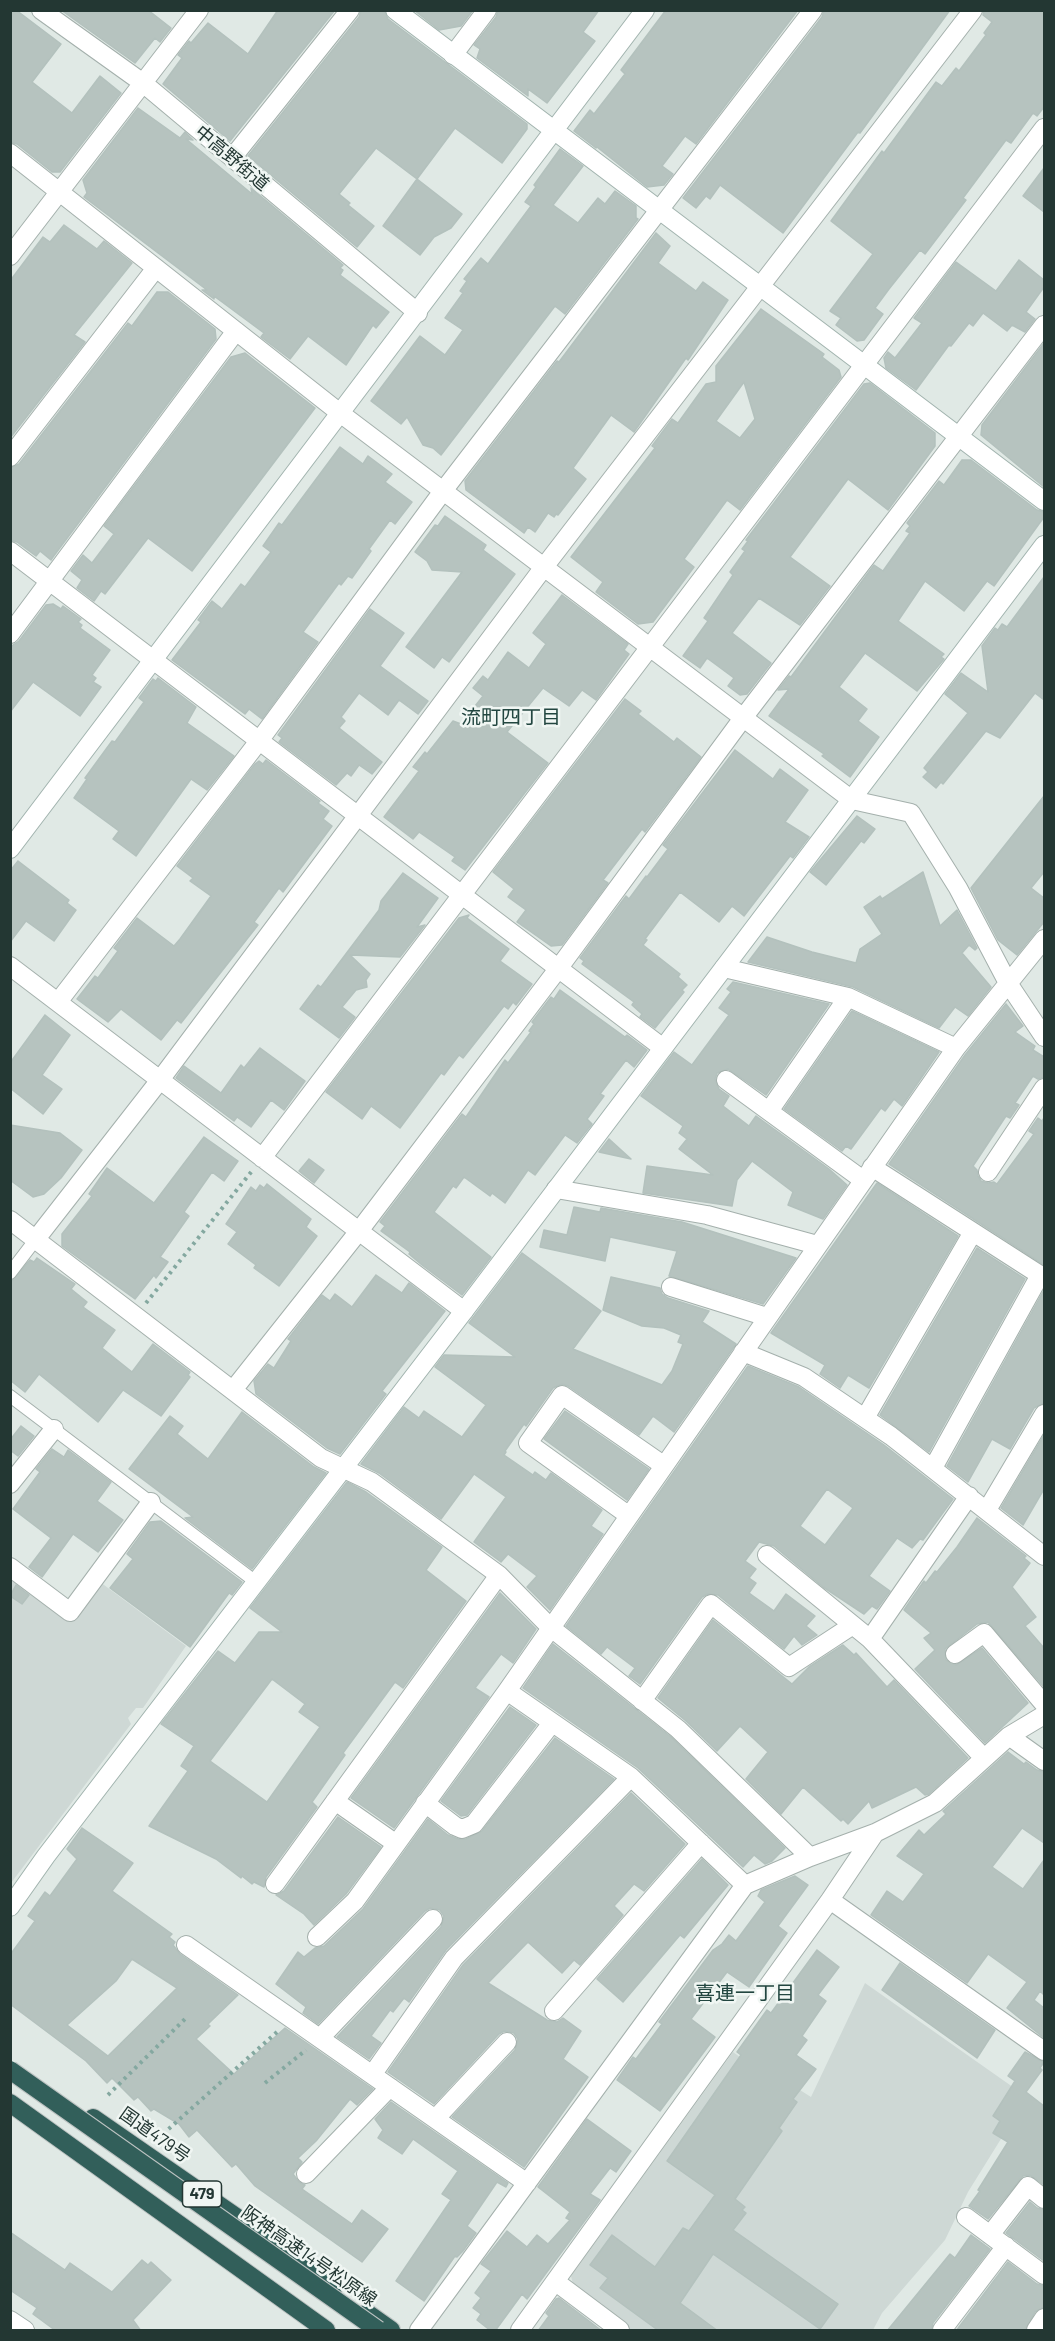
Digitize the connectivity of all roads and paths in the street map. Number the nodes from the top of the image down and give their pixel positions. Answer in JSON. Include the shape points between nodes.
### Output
{"nodes":[{"id":1,"x":199,"y":10,"type":"edge"},
{"id":2,"x":350,"y":10,"type":"edge"},
{"id":3,"x":395,"y":10,"type":"edge"},
{"id":4,"x":487,"y":10,"type":"edge"},
{"id":5,"x":645,"y":10,"type":"edge"},
{"id":6,"x":813,"y":10,"type":"edge"},
{"id":7,"x":974,"y":10,"type":"edge"},
{"id":8,"x":47,"y":12,"type":"edge"},
{"id":9,"x":453,"y":55,"type":"junction"},
{"id":10,"x":143,"y":83,"type":"junction"},
{"id":11,"x":1044,"y":128,"type":"edge"},
{"id":12,"x":554,"y":130,"type":"junction"},
{"id":13,"x":10,"y":153,"type":"edge"},
{"id":14,"x":232,"y":158,"type":"junction"},
{"id":15,"x":60,"y":192,"type":"junction"},
{"id":16,"x":658,"y":210,"type":"junction"},
{"id":17,"x":10,"y":256,"type":"edge"},
{"id":18,"x":156,"y":268,"type":"junction"},
{"id":19,"x":760,"y":286,"type":"junction"},
{"id":20,"x":418,"y":313,"type":"junction"},
{"id":21,"x":1044,"y":325,"type":"edge"},
{"id":22,"x":236,"y":332,"type":"junction"},
{"id":23,"x":863,"y":364,"type":"junction"},
{"id":24,"x":340,"y":413,"type":"junction"},
{"id":25,"x":960,"y":437,"type":"junction"},
{"id":26,"x":10,"y":457,"type":"edge"},
{"id":27,"x":443,"y":491,"type":"junction"},
{"id":28,"x":1044,"y":501,"type":"edge"},
{"id":29,"x":1044,"y":545,"type":"edge"},
{"id":30,"x":10,"y":551,"type":"edge"},
{"id":31,"x":544,"y":567,"type":"junction"},
{"id":32,"x":51,"y":582,"type":"junction"},
{"id":33,"x":10,"y":634,"type":"edge"},
{"id":34,"x":649,"y":646,"type":"junction"},
{"id":35,"x":153,"y":660,"type":"junction"},
{"id":36,"x":743,"y":718,"type":"junction"},
{"id":37,"x":259,"y":741,"type":"junction"},
{"id":38,"x":852,"y":800,"type":"junction"},
{"id":39,"x":358,"y":816,"type":"junction"},
{"id":40,"x":10,"y":849,"type":"edge"},
{"id":41,"x":463,"y":896,"type":"junction"},
{"id":42,"x":1044,"y":939,"type":"edge"},
{"id":43,"x":10,"y":966,"type":"edge"},
{"id":44,"x":724,"y":968,"type":"junction"},
{"id":45,"x":558,"y":969,"type":"junction"},
{"id":46,"x":1008,"y":983,"type":"junction"},
{"id":47,"x":848,"y":997,"type":"junction"},
{"id":48,"x":58,"y":1002,"type":"junction"},
{"id":49,"x":1044,"y":1038,"type":"edge"},
{"id":50,"x":663,"y":1048,"type":"junction"},
{"id":51,"x":956,"y":1048,"type":"junction"},
{"id":52,"x":160,"y":1080,"type":"junction"},
{"id":53,"x":726,"y":1080,"type":"dead end"},
{"id":54,"x":1044,"y":1088,"type":"edge"},
{"id":55,"x":769,"y":1111,"type":"junction"},
{"id":56,"x":262,"y":1158,"type":"junction"},
{"id":57,"x":988,"y":1172,"type":"dead end"},
{"id":58,"x":868,"y":1174,"type":"junction"},
{"id":59,"x":556,"y":1189,"type":"junction"},
{"id":60,"x":10,"y":1220,"type":"edge"},
{"id":61,"x":359,"y":1231,"type":"junction"},
{"id":62,"x":973,"y":1232,"type":"junction"},
{"id":63,"x":36,"y":1239,"type":"junction"},
{"id":64,"x":817,"y":1245,"type":"junction"},
{"id":65,"x":10,"y":1273,"type":"edge"},
{"id":66,"x":671,"y":1287,"type":"dead end"},
{"id":67,"x":464,"y":1311,"type":"junction"},
{"id":68,"x":137,"y":1316,"type":"junction"},
{"id":69,"x":767,"y":1317,"type":"junction"},
{"id":70,"x":743,"y":1352,"type":"junction"},
{"id":71,"x":233,"y":1390,"type":"junction"},
{"id":72,"x":10,"y":1396,"type":"edge"},
{"id":73,"x":1044,"y":1414,"type":"edge"},
{"id":74,"x":865,"y":1418,"type":"junction"},
{"id":75,"x":54,"y":1429,"type":"junction"},
{"id":76,"x":663,"y":1465,"type":"junction"},
{"id":77,"x":342,"y":1467,"type":"junction"},
{"id":78,"x":933,"y":1468,"type":"junction"},
{"id":79,"x":10,"y":1484,"type":"edge"},
{"id":80,"x":969,"y":1496,"type":"junction"},
{"id":81,"x":151,"y":1502,"type":"junction"},
{"id":82,"x":987,"y":1510,"type":"junction"},
{"id":83,"x":628,"y":1515,"type":"junction"},
{"id":84,"x":767,"y":1555,"type":"dead end"},
{"id":85,"x":1044,"y":1556,"type":"edge"},
{"id":86,"x":10,"y":1567,"type":"edge"},
{"id":87,"x":499,"y":1575,"type":"junction"},
{"id":88,"x":256,"y":1582,"type":"junction"},
{"id":89,"x":853,"y":1625,"type":"junction"},
{"id":90,"x":550,"y":1627,"type":"junction"},
{"id":91,"x":870,"y":1638,"type":"junction"},
{"id":92,"x":955,"y":1654,"type":"dead end"},
{"id":93,"x":507,"y":1691,"type":"junction"},
{"id":94,"x":642,"y":1701,"type":"junction"},
{"id":95,"x":1044,"y":1704,"type":"edge"},
{"id":96,"x":1044,"y":1715,"type":"edge"},
{"id":97,"x":552,"y":1723,"type":"junction"},
{"id":98,"x":1009,"y":1736,"type":"junction"},
{"id":99,"x":984,"y":1758,"type":"junction"},
{"id":100,"x":1044,"y":1761,"type":"edge"},
{"id":101,"x":631,"y":1777,"type":"junction"},
{"id":102,"x":336,"y":1801,"type":"junction"},
{"id":103,"x":425,"y":1803,"type":"junction"},
{"id":104,"x":875,"y":1833,"type":"junction"},
{"id":105,"x":701,"y":1843,"type":"junction"},
{"id":106,"x":395,"y":1844,"type":"junction"},
{"id":107,"x":810,"y":1857,"type":"junction"},
{"id":108,"x":274,"y":1884,"type":"dead end"},
{"id":109,"x":745,"y":1885,"type":"junction"},
{"id":110,"x":830,"y":1900,"type":"junction"},
{"id":111,"x":10,"y":1906,"type":"edge"},
{"id":112,"x":433,"y":1919,"type":"dead end"},
{"id":113,"x":317,"y":1937,"type":"dead end"},
{"id":114,"x":186,"y":1945,"type":"dead end"},
{"id":115,"x":554,"y":2012,"type":"dead end"},
{"id":116,"x":186,"y":2018,"type":"dead end"},
{"id":117,"x":292,"y":2018,"type":"junction"},
{"id":118,"x":320,"y":2038,"type":"junction"},
{"id":119,"x":507,"y":2042,"type":"dead end"},
{"id":120,"x":1044,"y":2051,"type":"edge"},
{"id":121,"x":10,"y":2061,"type":"edge"},
{"id":122,"x":10,"y":2070,"type":"edge"},
{"id":123,"x":372,"y":2075,"type":"junction"},
{"id":124,"x":265,"y":2083,"type":"dead end"},
{"id":125,"x":390,"y":2087,"type":"junction"},
{"id":126,"x":108,"y":2095,"type":"dead end"},
{"id":127,"x":10,"y":2103,"type":"edge"},
{"id":128,"x":10,"y":2110,"type":"edge"},
{"id":129,"x":436,"y":2118,"type":"junction"},
{"id":130,"x":163,"y":2134,"type":"dead end"},
{"id":131,"x":306,"y":2174,"type":"dead end"},
{"id":132,"x":527,"y":2183,"type":"junction"},
{"id":133,"x":1044,"y":2199,"type":"edge"},
{"id":134,"x":966,"y":2217,"type":"dead end"},
{"id":135,"x":990,"y":2235,"type":"junction"},
{"id":136,"x":1006,"y":2246,"type":"junction"},
{"id":137,"x":1044,"y":2275,"type":"edge"},
{"id":138,"x":556,"y":2282,"type":"junction"},
{"id":139,"x":1044,"y":2318,"type":"edge"},
{"id":140,"x":10,"y":2320,"type":"edge"},
{"id":141,"x":25,"y":2331,"type":"edge"},
{"id":142,"x":320,"y":2331,"type":"edge"},
{"id":143,"x":326,"y":2331,"type":"edge"},
{"id":144,"x":378,"y":2331,"type":"edge"},
{"id":145,"x":391,"y":2331,"type":"edge"},
{"id":146,"x":419,"y":2331,"type":"edge"},
{"id":147,"x":520,"y":2331,"type":"edge"},
{"id":148,"x":620,"y":2331,"type":"edge"},
{"id":149,"x":942,"y":2331,"type":"edge"},
{"id":150,"x":1036,"y":2331,"type":"edge"}],
"edges":[{"from":1,"to":10,"type":"street"},
{"from":2,"to":14,"type":"street"},
{"from":3,"to":9,"type":"street"},
{"from":4,"to":9,"type":"street"},
{"from":5,"to":12,"type":"street"},
{"from":6,"to":16,"type":"street"},
{"from":7,"to":19,"type":"street"},
{"from":8,"to":10,"type":"street","name":"中高野街道"},
{"from":9,"to":12,"type":"street"},
{"from":10,"to":14,"type":"street","name":"中高野街道"},
{"from":10,"to":15,"type":"street"},
{"from":11,"to":23,"type":"street"},
{"from":12,"to":16,"type":"street"},
{"from":12,"to":20,"type":"street"},
{"from":13,"to":15,"type":"street"},
{"from":14,"to":20,"type":"street","name":"中高野街道"},
{"from":15,"to":17,"type":"street"},
{"from":15,"to":18,"type":"street"},
{"from":16,"to":19,"type":"street"},
{"from":16,"to":27,"type":"street"},
{"from":18,"to":22,"type":"street"},
{"from":18,"to":26,"type":"street"},
{"from":19,"to":23,"type":"street"},
{"from":19,"to":31,"type":"street"},
{"from":20,"to":24,"type":"street"},
{"from":21,"to":25,"type":"street"},
{"from":22,"to":24,"type":"street"},
{"from":22,"to":32,"type":"street"},
{"from":23,"to":25,"type":"street"},
{"from":23,"to":34,"type":"street"},
{"from":24,"to":27,"type":"street"},
{"from":24,"to":35,"type":"street"},
{"from":25,"to":28,"type":"street"},
{"from":25,"to":36,"type":"street"},
{"from":27,"to":31,"type":"street"},
{"from":27,"to":37,"type":"street"},
{"from":29,"to":38,"type":"street"},
{"from":30,"to":32,"type":"street"},
{"from":31,"to":34,"type":"street"},
{"from":31,"to":39,"type":"street"},
{"from":32,"to":33,"type":"street"},
{"from":32,"to":35,"type":"street"},
{"from":34,"to":36,"type":"street"},
{"from":34,"to":41,"type":"street"},
{"from":35,"to":37,"type":"street"},
{"from":35,"to":40,"type":"street"},
{"from":36,"to":38,"type":"street"},
{"from":36,"to":45,"type":"street"},
{"from":37,"to":39,"type":"street"},
{"from":37,"to":48,"type":"street"},
{"from":38,"to":44,"type":"street"},
{"from":38,"to":46,"type":"street","via":[[911,813],[958,888]]},
{"from":39,"to":41,"type":"street"},
{"from":39,"to":52,"type":"street"},
{"from":41,"to":45,"type":"street"},
{"from":41,"to":56,"type":"street"},
{"from":42,"to":46,"type":"street"},
{"from":43,"to":48,"type":"street"},
{"from":44,"to":47,"type":"street"},
{"from":44,"to":50,"type":"street"},
{"from":45,"to":50,"type":"street"},
{"from":45,"to":61,"type":"street"},
{"from":46,"to":49,"type":"street"},
{"from":46,"to":51,"type":"street"},
{"from":47,"to":51,"type":"street"},
{"from":47,"to":55,"type":"street"},
{"from":48,"to":52,"type":"street"},
{"from":50,"to":59,"type":"street"},
{"from":51,"to":58,"type":"street"},
{"from":52,"to":56,"type":"street"},
{"from":52,"to":63,"type":"street"},
{"from":53,"to":55,"type":"street"},
{"from":54,"to":57,"type":"street"},
{"from":55,"to":58,"type":"street"},
{"from":56,"to":61,"type":"street"},
{"from":56,"to":68,"type":"path"},
{"from":58,"to":62,"type":"street"},
{"from":58,"to":64,"type":"street"},
{"from":59,"to":64,"type":"street","via":[[707,1215]]},
{"from":59,"to":67,"type":"street"},
{"from":60,"to":63,"type":"street"},
{"from":61,"to":67,"type":"street"},
{"from":61,"to":71,"type":"street"},
{"from":62,"to":74,"type":"street"},
{"from":62,"to":78,"type":"street","via":[[1040,1275]]},
{"from":63,"to":65,"type":"lane"},
{"from":63,"to":68,"type":"street"},
{"from":64,"to":69,"type":"street"},
{"from":66,"to":69,"type":"street"},
{"from":67,"to":77,"type":"street"},
{"from":68,"to":71,"type":"street"},
{"from":69,"to":70,"type":"street"},
{"from":70,"to":74,"type":"street","via":[[804,1377]]},
{"from":70,"to":76,"type":"street"},
{"from":71,"to":77,"type":"street","via":[[321,1458]]},
{"from":72,"to":75,"type":"lane"},
{"from":73,"to":82,"type":"street"},
{"from":74,"to":78,"type":"street"},
{"from":75,"to":79,"type":"street"},
{"from":75,"to":81,"type":"lane"},
{"from":76,"to":83,"type":"street"},
{"from":76,"to":83,"type":"street","via":[[562,1395],[528,1443]]},
{"from":77,"to":87,"type":"street","via":[[372,1482]]},
{"from":77,"to":88,"type":"street"},
{"from":78,"to":80,"type":"street"},
{"from":80,"to":82,"type":"street"},
{"from":80,"to":91,"type":"street"},
{"from":81,"to":86,"type":"street","via":[[70,1612]]},
{"from":81,"to":88,"type":"lane"},
{"from":82,"to":85,"type":"street"},
{"from":83,"to":90,"type":"street"},
{"from":84,"to":89,"type":"street"},
{"from":87,"to":90,"type":"street"},
{"from":87,"to":102,"type":"street"},
{"from":88,"to":111,"type":"street"},
{"from":89,"to":91,"type":"street"},
{"from":89,"to":94,"type":"street","via":[[789,1667],[711,1604]]},
{"from":90,"to":93,"type":"street"},
{"from":90,"to":94,"type":"street"},
{"from":91,"to":99,"type":"street"},
{"from":92,"to":95,"type":"street","via":[[984,1633]]},
{"from":93,"to":97,"type":"street"},
{"from":93,"to":103,"type":"street"},
{"from":94,"to":107,"type":"street","via":[[678,1729]]},
{"from":96,"to":98,"type":"street"},
{"from":97,"to":101,"type":"street"},
{"from":97,"to":103,"type":"street","via":[[474,1824],[462,1829],[454,1826]]},
{"from":98,"to":99,"type":"street"},
{"from":98,"to":100,"type":"street"},
{"from":99,"to":104,"type":"street","via":[[935,1803]]},
{"from":101,"to":105,"type":"street"},
{"from":101,"to":123,"type":"street","via":[[454,1958]]},
{"from":102,"to":106,"type":"street"},
{"from":102,"to":108,"type":"street"},
{"from":103,"to":106,"type":"street"},
{"from":104,"to":107,"type":"street"},
{"from":104,"to":110,"type":"street"},
{"from":105,"to":109,"type":"street"},
{"from":105,"to":115,"type":"street"},
{"from":106,"to":113,"type":"street","via":[[355,1901]]},
{"from":107,"to":109,"type":"street"},
{"from":109,"to":132,"type":"street"},
{"from":110,"to":120,"type":"street"},
{"from":110,"to":138,"type":"street"},
{"from":112,"to":118,"type":"street"},
{"from":114,"to":117,"type":"street"},
{"from":116,"to":126,"type":"path"},
{"from":117,"to":118,"type":"street"},
{"from":117,"to":130,"type":"path"},
{"from":118,"to":123,"type":"street"},
{"from":118,"to":124,"type":"path"},
{"from":119,"to":129,"type":"street"},
{"from":121,"to":145,"type":"highway","name":"国道479号","number":"479","via":[[262,2235]]},
{"from":122,"to":144,"type":"highway","name":"阪神高速14号松原線","bridge":true},
{"from":123,"to":125,"type":"street"},
{"from":125,"to":129,"type":"street"},
{"from":125,"to":131,"type":"street"},
{"from":127,"to":143,"type":"highway"},
{"from":128,"to":142,"type":"highway","number":"479"},
{"from":129,"to":132,"type":"street"},
{"from":132,"to":146,"type":"street"},
{"from":133,"to":135,"type":"street","via":[[1028,2187]]},
{"from":134,"to":135,"type":"street"},
{"from":135,"to":136,"type":"street"},
{"from":136,"to":137,"type":"street"},
{"from":136,"to":149,"type":"street"},
{"from":138,"to":147,"type":"street"},
{"from":138,"to":148,"type":"street"},
{"from":139,"to":150,"type":"street"},
{"from":140,"to":141,"type":"street"}]}
